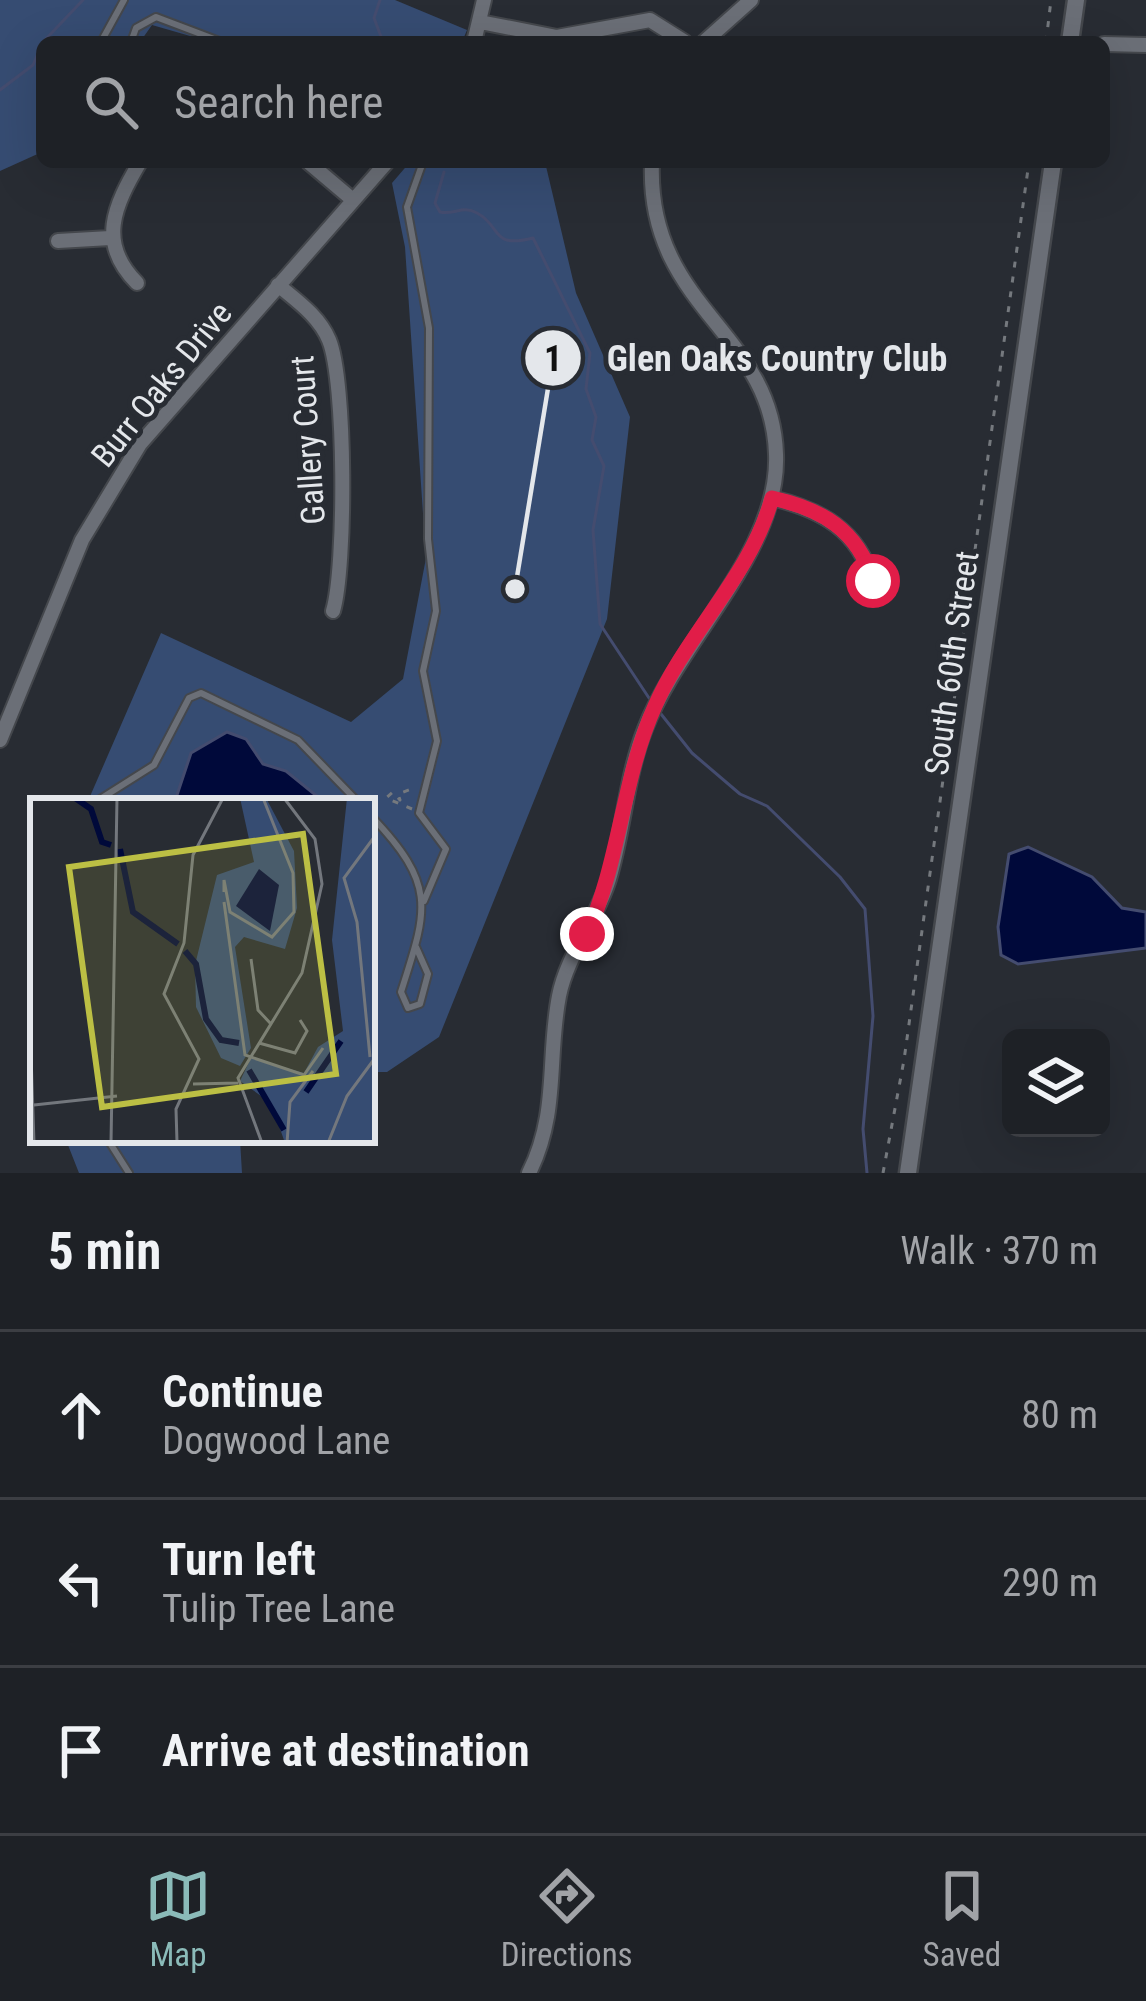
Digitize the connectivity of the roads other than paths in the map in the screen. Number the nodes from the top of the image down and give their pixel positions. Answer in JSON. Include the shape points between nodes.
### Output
{"nodes":[{"id":1,"x":124,"y":0,"type":"edge"},
{"id":2,"x":484,"y":0,"type":"edge"},
{"id":3,"x":751,"y":0,"type":"edge"},
{"id":4,"x":1076,"y":0,"type":"edge"},
{"id":5,"x":480,"y":22,"type":"junction"},
{"id":6,"x":104,"y":36,"type":"edge"},
{"id":7,"x":133,"y":36,"type":"edge"},
{"id":8,"x":206,"y":36,"type":"edge"},
{"id":9,"x":476,"y":36,"type":"edge"},
{"id":10,"x":547,"y":36,"type":"edge"},
{"id":11,"x":567,"y":36,"type":"edge"},
{"id":12,"x":676,"y":36,"type":"edge"},
{"id":13,"x":711,"y":36,"type":"edge"},
{"id":14,"x":1071,"y":36,"type":"edge"},
{"id":15,"x":1110,"y":44,"type":"edge"},
{"id":16,"x":1146,"y":45,"type":"edge"},
{"id":17,"x":137,"y":168,"type":"edge"},
{"id":18,"x":315,"y":168,"type":"edge"},
{"id":19,"x":382,"y":168,"type":"edge"},
{"id":20,"x":421,"y":168,"type":"edge"},
{"id":21,"x":652,"y":168,"type":"edge"},
{"id":22,"x":1052,"y":168,"type":"edge"},
{"id":23,"x":353,"y":200,"type":"junction"},
{"id":24,"x":110,"y":238,"type":"junction"},
{"id":25,"x":58,"y":241,"type":"dead end"},
{"id":26,"x":136,"y":283,"type":"dead end"},
{"id":27,"x":278,"y":285,"type":"junction"},
{"id":28,"x":772,"y":498,"type":"junction"},
{"id":29,"x":873,"y":581,"type":"dead end"},
{"id":30,"x":333,"y":611,"type":"dead end"},
{"id":31,"x":0,"y":740,"type":"edge"},
{"id":32,"x":102,"y":798,"type":"edge"},
{"id":33,"x":354,"y":798,"type":"edge"},
{"id":34,"x":375,"y":820,"type":"edge"},
{"id":35,"x":424,"y":901,"type":"junction"},
{"id":36,"x":416,"y":946,"type":"junction"},
{"id":37,"x":110,"y":1143,"type":"edge"},
{"id":38,"x":129,"y":1173,"type":"edge"},
{"id":39,"x":529,"y":1173,"type":"edge"},
{"id":40,"x":908,"y":1173,"type":"edge"}],
"edges":[{"from":1,"to":6,"type":"lane"},
{"from":2,"to":5,"type":"street"},
{"from":3,"to":13,"type":"street"},
{"from":4,"to":14,"type":"street"},
{"from":5,"to":9,"type":"street"},
{"from":5,"to":10,"type":"street"},
{"from":7,"to":8,"type":"lane","via":[[156,17]]},
{"from":11,"to":12,"type":"street","via":[[650,20]]},
{"from":15,"to":16,"type":"street"},
{"from":17,"to":24,"type":"street"},
{"from":18,"to":23,"type":"street"},
{"from":19,"to":23,"type":"street","name":"Burr Oaks Drive"},
{"from":20,"to":35,"type":"lane","via":[[407,207],[430,328],[428,539],[436,611],[423,671],[437,741],[419,812],[446,849]]},
{"from":21,"to":28,"type":"street","via":[[668,258],[691,298],[741,353],[770,411]]},
{"from":22,"to":40,"type":"street","name":"South 60th Street"},
{"from":23,"to":27,"type":"street","name":"Burr Oaks Drive"},
{"from":24,"to":25,"type":"street"},
{"from":24,"to":26,"type":"street"},
{"from":27,"to":30,"type":"street","name":"Gallery Court","via":[[319,322],[332,350],[341,539]]},
{"from":27,"to":31,"type":"street","name":"Burr Oaks Drive","via":[[140,443],[98,508]]},
{"from":28,"to":29,"type":"street","via":[[839,525]]},
{"from":28,"to":39,"type":"street","via":[[757,541],[672,672],[644,732],[610,875],[560,990],[553,1101]]},
{"from":32,"to":33,"type":"lane","via":[[154,765],[189,698],[201,693],[298,740]]},
{"from":34,"to":35,"type":"lane","via":[[401,850]]},
{"from":35,"to":36,"type":"lane"},
{"from":36,"to":36,"type":"lane","via":[[401,992],[408,1008],[422,1001],[428,981]]},
{"from":37,"to":38,"type":"lane"}]}
